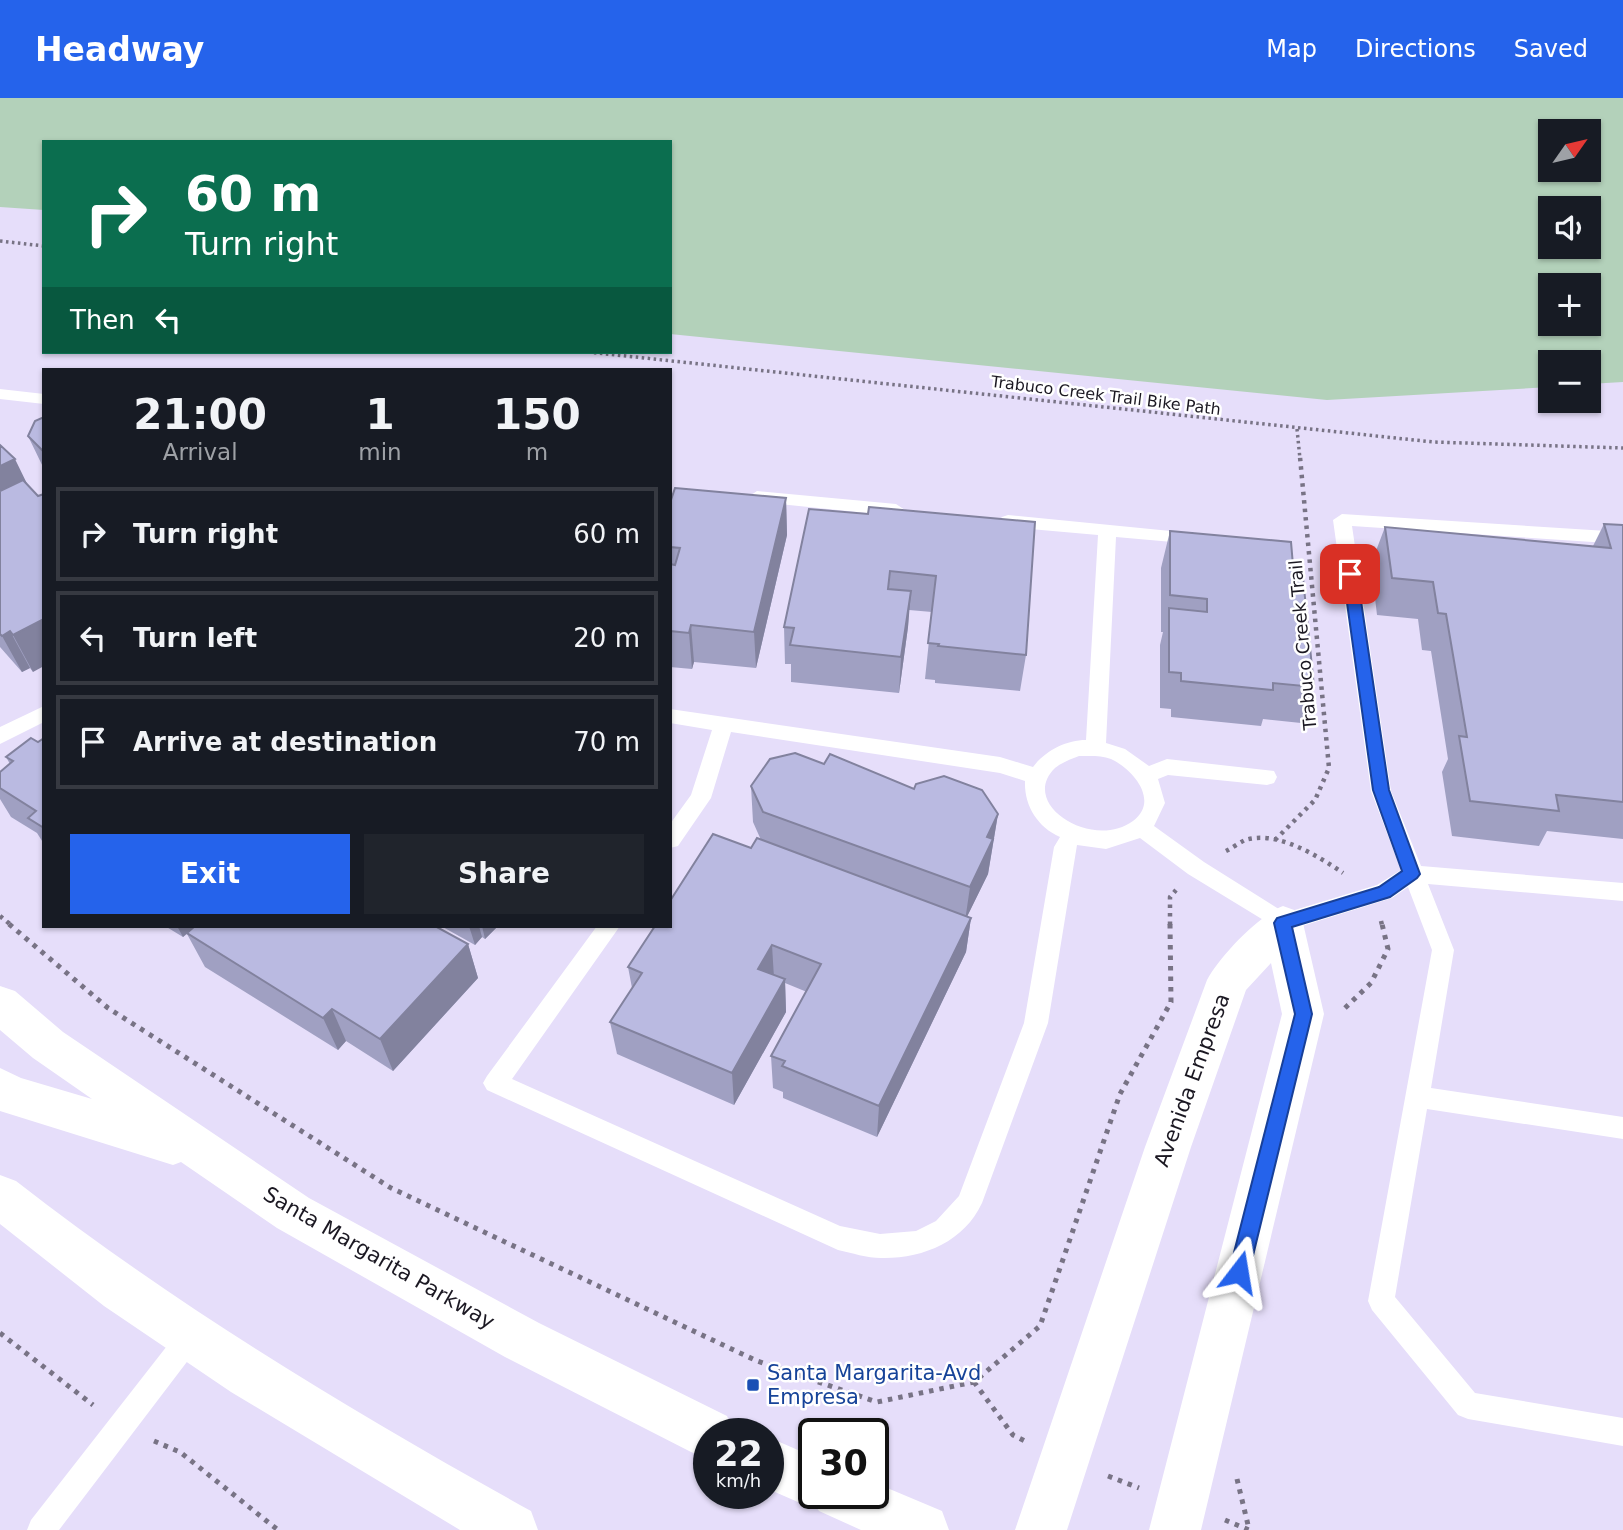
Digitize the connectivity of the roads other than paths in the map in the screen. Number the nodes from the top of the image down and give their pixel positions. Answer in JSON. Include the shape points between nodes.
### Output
{"nodes":[{"id":1,"x":0,"y":394,"type":"edge"},
{"id":2,"x":42,"y":399,"type":"edge"},
{"id":3,"x":738,"y":495,"type":"edge"},
{"id":4,"x":916,"y":512,"type":"edge"},
{"id":5,"x":984,"y":519,"type":"edge"},
{"id":6,"x":1107,"y":531,"type":"junction"},
{"id":7,"x":1623,"y":538,"type":"edge"},
{"id":8,"x":1210,"y":539,"type":"edge"},
{"id":9,"x":42,"y":714,"type":"edge"},
{"id":10,"x":672,"y":716,"type":"edge"},
{"id":11,"x":724,"y":722,"type":"junction"},
{"id":12,"x":0,"y":736,"type":"edge"},
{"id":13,"x":1096,"y":748,"type":"junction"},
{"id":14,"x":1146,"y":775,"type":"junction"},
{"id":15,"x":1035,"y":776,"type":"junction"},
{"id":16,"x":1267,"y":778,"type":"dead end"},
{"id":17,"x":1141,"y":828,"type":"junction"},
{"id":18,"x":1072,"y":835,"type":"junction"},
{"id":19,"x":672,"y":837,"type":"edge"},
{"id":20,"x":1412,"y":874,"type":"junction"},
{"id":21,"x":1623,"y":892,"type":"edge"},
{"id":22,"x":1283,"y":923,"type":"junction"},
{"id":23,"x":608,"y":928,"type":"edge"},
{"id":24,"x":0,"y":1004,"type":"edge"},
{"id":25,"x":0,"y":1087,"type":"edge"},
{"id":26,"x":1418,"y":1097,"type":"junction"},
{"id":27,"x":1623,"y":1128,"type":"edge"},
{"id":28,"x":209,"y":1155,"type":"junction"},
{"id":29,"x":0,"y":1196,"type":"edge"},
{"id":30,"x":190,"y":1337,"type":"junction"},
{"id":31,"x":693,"y":1426,"type":"edge"},
{"id":32,"x":1623,"y":1432,"type":"edge"},
{"id":33,"x":874,"y":1509,"type":"edge"},
{"id":34,"x":41,"y":1530,"type":"edge"},
{"id":35,"x":512,"y":1530,"type":"edge"},
{"id":36,"x":923,"y":1530,"type":"edge"},
{"id":37,"x":1041,"y":1530,"type":"edge"},
{"id":38,"x":1175,"y":1530,"type":"edge"}],
"edges":[{"from":1,"to":2,"type":"lane"},
{"from":3,"to":4,"type":"lane"},
{"from":5,"to":6,"type":"lane"},
{"from":6,"to":8,"type":"lane"},
{"from":6,"to":13,"type":"lane"},
{"from":7,"to":20,"type":"lane","via":[[1342,520],[1381,790]]},
{"from":9,"to":12,"type":"lane"},
{"from":10,"to":11,"type":"lane"},
{"from":11,"to":15,"type":"lane","via":[[1000,765]]},
{"from":11,"to":19,"type":"lane","via":[[701,798]]},
{"from":13,"to":14,"type":"lane","via":[[1116,752]]},
{"from":13,"to":15,"type":"lane","via":[[1058,754]]},
{"from":14,"to":16,"type":"lane","via":[[1167,767]]},
{"from":14,"to":17,"type":"lane","via":[[1155,803]]},
{"from":15,"to":18,"type":"lane","via":[[1033,790],[1044,816]]},
{"from":17,"to":18,"type":"lane","via":[[1109,840]]},
{"from":17,"to":22,"type":"lane"},
{"from":18,"to":23,"type":"lane","via":[[1065,847],[1036,1023],[969,1203],[945,1230],[918,1243],[880,1246],[838,1238],[495,1083]]},
{"from":20,"to":21,"type":"lane"},
{"from":20,"to":22,"type":"lane","via":[[1384,892]]},
{"from":20,"to":26,"type":"lane","via":[[1443,950]]},
{"from":22,"to":37,"type":"main road","name":"Avenida Empresa","via":[[1228,980]]},
{"from":22,"to":38,"type":"main road","via":[[1303,1014]]},
{"from":24,"to":28,"type":"main road","name":"Santa Margarita Parkway","via":[[48,1045]]},
{"from":25,"to":28,"type":"main road","via":[[8,1094]]},
{"from":26,"to":27,"type":"lane"},
{"from":26,"to":32,"type":"lane","via":[[1381,1301],[1468,1405]]},
{"from":28,"to":31,"type":"main road","name":"Santa Margarita Parkway","via":[[293,1213],[522,1340]]},
{"from":29,"to":30,"type":"main road","via":[[60,1246]]},
{"from":30,"to":34,"type":"lane"},
{"from":30,"to":35,"type":"main road","via":[[379,1456]]},
{"from":33,"to":36,"type":"main road"}]}
